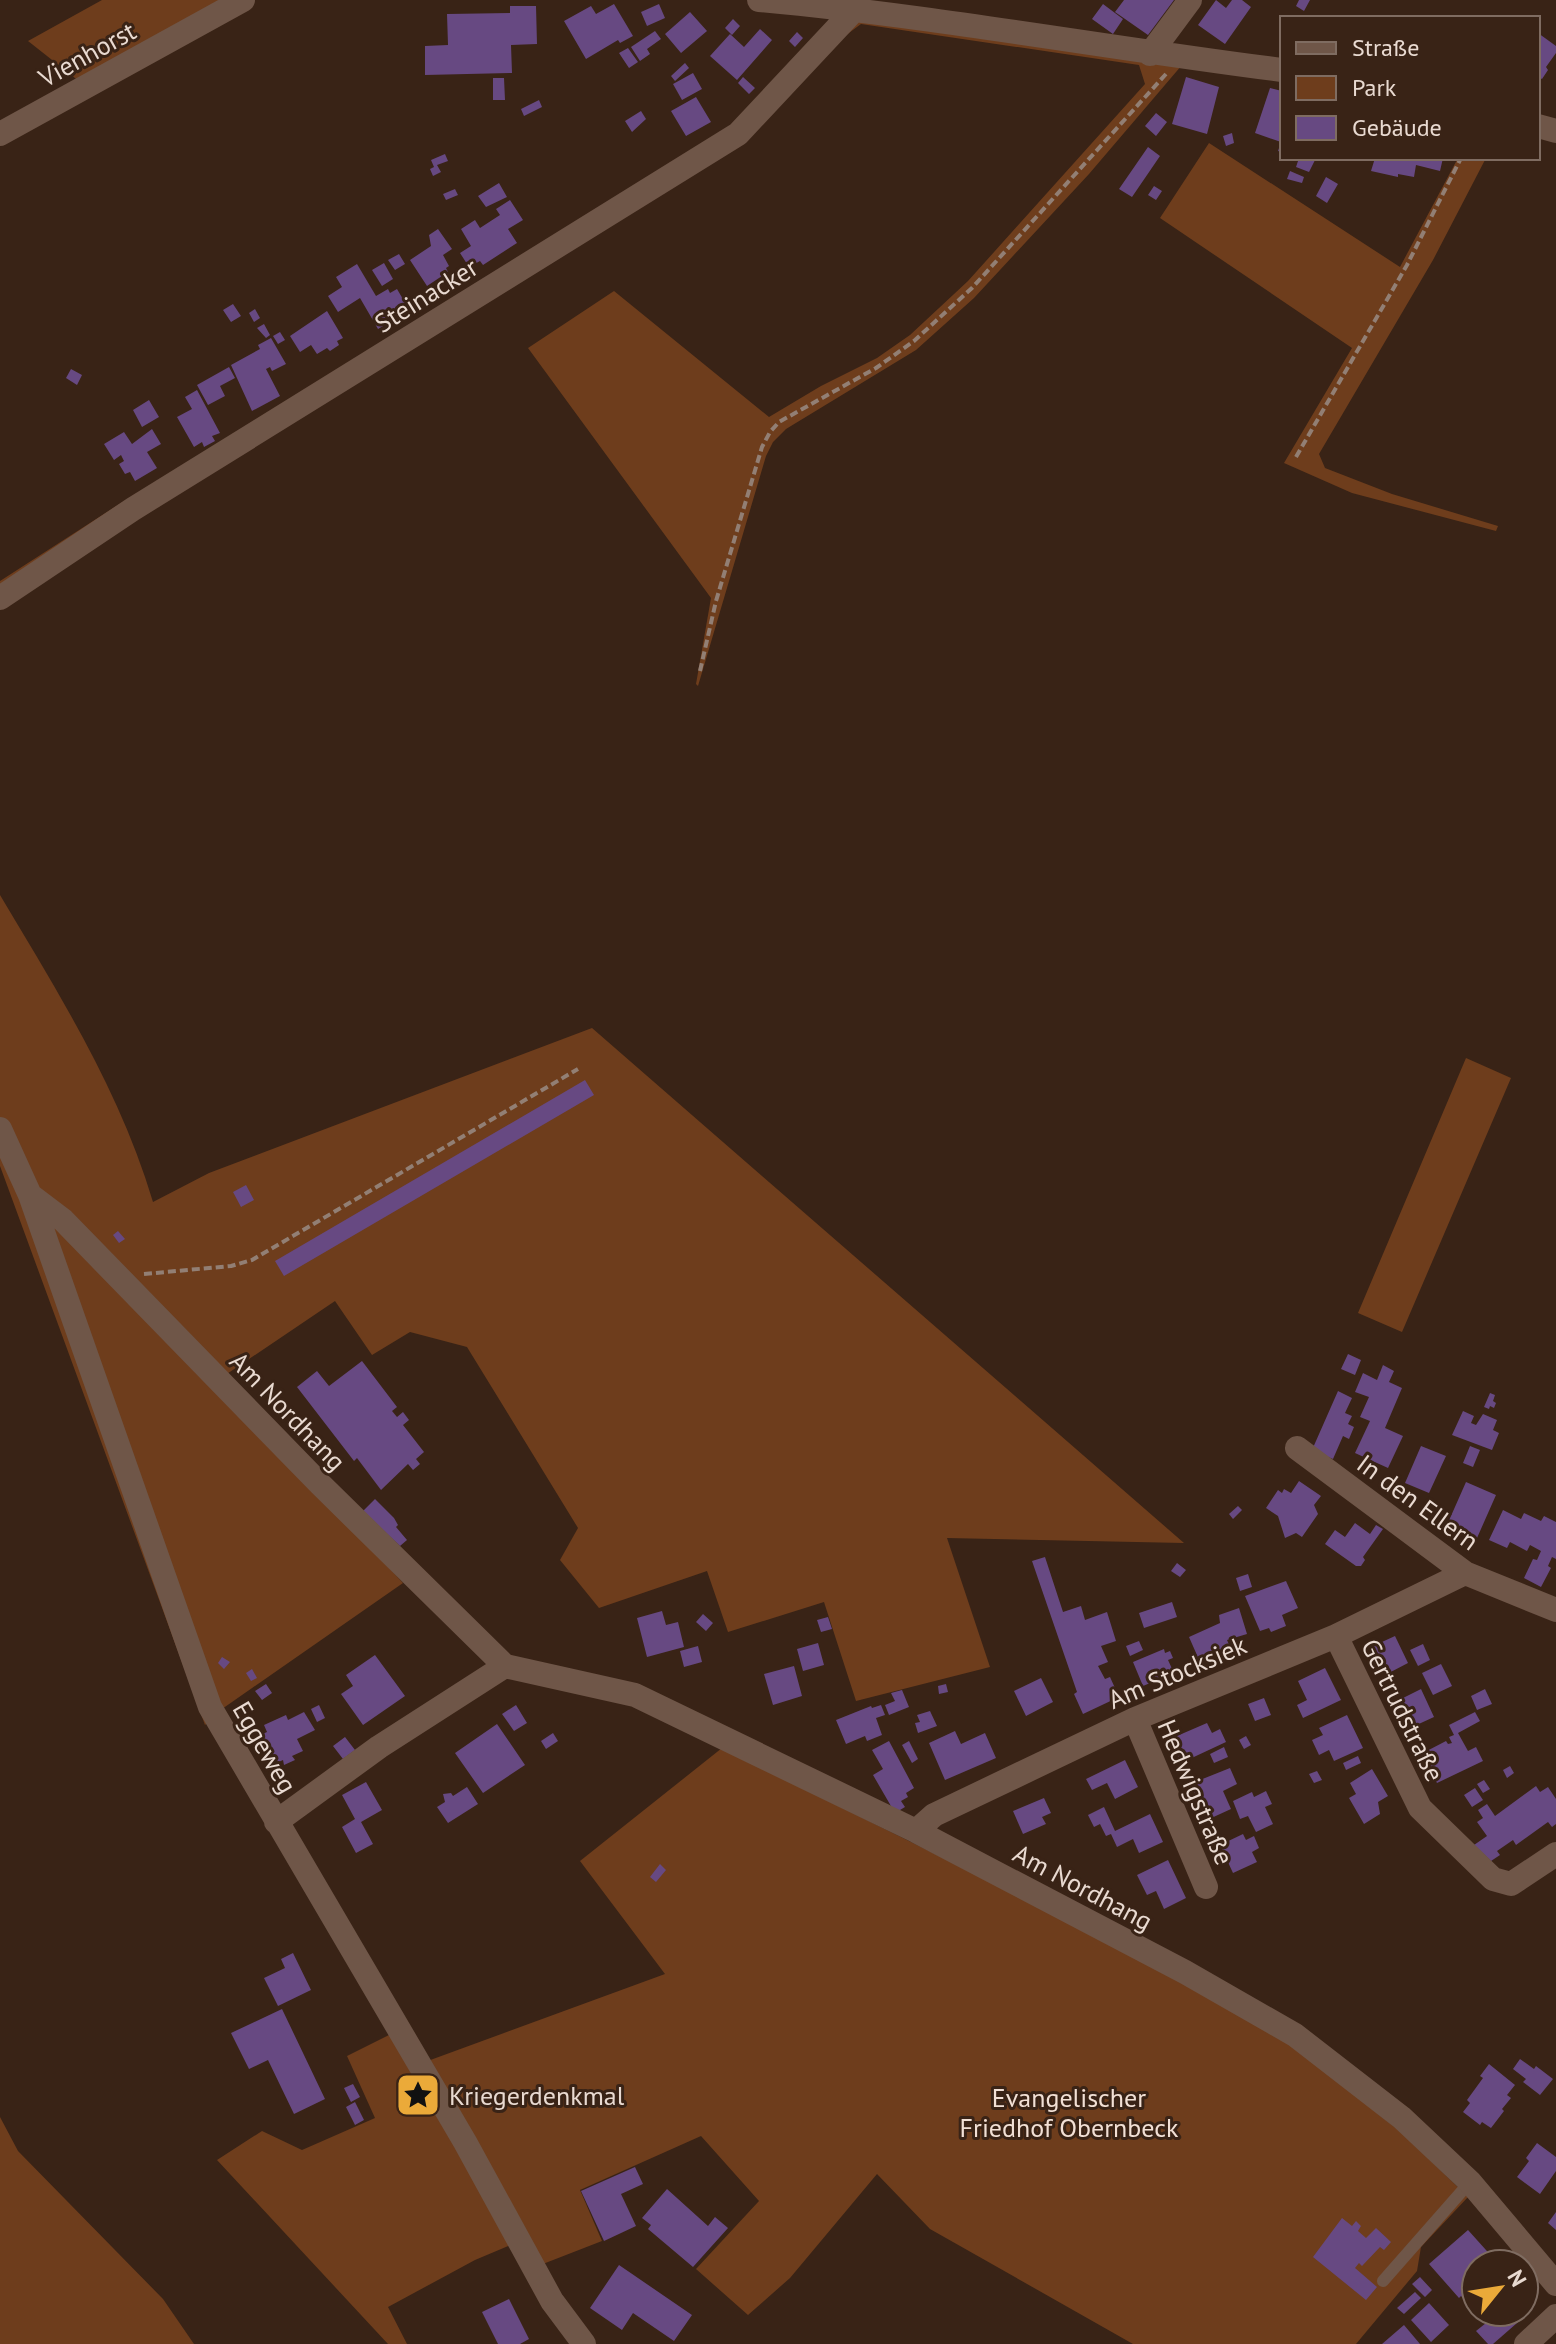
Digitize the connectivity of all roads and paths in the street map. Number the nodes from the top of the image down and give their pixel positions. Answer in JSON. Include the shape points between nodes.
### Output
{"nodes":[{"id":1,"x":243,"y":0,"type":"edge"},
{"id":2,"x":759,"y":0,"type":"edge"},
{"id":3,"x":1190,"y":0,"type":"edge"},
{"id":4,"x":855,"y":9,"type":"junction"},
{"id":5,"x":1150,"y":54,"type":"junction"},
{"id":6,"x":1181,"y":58,"type":"junction"},
{"id":7,"x":1280,"y":70,"type":"edge"},
{"id":8,"x":0,"y":134,"type":"edge"},
{"id":9,"x":1460,"y":160,"type":"edge"},
{"id":10,"x":1296,"y":457,"type":"dead end"},
{"id":11,"x":0,"y":598,"type":"edge"},
{"id":12,"x":700,"y":671,"type":"dead end"},
{"id":13,"x":578,"y":1069,"type":"dead end"},
{"id":14,"x":0,"y":1129,"type":"edge"},
{"id":15,"x":30,"y":1195,"type":"junction"},
{"id":16,"x":118,"y":1276,"type":"junction"},
{"id":17,"x":1297,"y":1448,"type":"dead end"},
{"id":18,"x":1465,"y":1573,"type":"junction"},
{"id":19,"x":1556,"y":1610,"type":"edge"},
{"id":20,"x":1336,"y":1636,"type":"junction"},
{"id":21,"x":505,"y":1666,"type":"junction"},
{"id":22,"x":1135,"y":1719,"type":"junction"},
{"id":23,"x":276,"y":1822,"type":"junction"},
{"id":24,"x":916,"y":1831,"type":"junction"},
{"id":25,"x":1556,"y":1854,"type":"edge"},
{"id":26,"x":1206,"y":1887,"type":"dead end"},
{"id":27,"x":1470,"y":2182,"type":"junction"},
{"id":28,"x":1383,"y":2281,"type":"dead end"},
{"id":29,"x":1556,"y":2284,"type":"edge"},
{"id":30,"x":1556,"y":2316,"type":"edge"},
{"id":31,"x":584,"y":2344,"type":"edge"},
{"id":32,"x":1526,"y":2344,"type":"edge"}],
"edges":[{"from":1,"to":8,"type":"street","name":"Vienhorst"},
{"from":2,"to":4,"type":"street"},
{"from":3,"to":5,"type":"street"},
{"from":4,"to":5,"type":"street"},
{"from":4,"to":11,"type":"street","name":"Steinacker","via":[[738,134],[133,509]]},
{"from":5,"to":6,"type":"street"},
{"from":6,"to":7,"type":"street"},
{"from":6,"to":12,"type":"path","via":[[937,320],[876,368],[770,432],[716,601]]},
{"from":9,"to":10,"type":"path","via":[[1407,265]]},
{"from":13,"to":16,"type":"path","via":[[252,1260]]},
{"from":14,"to":15,"type":"street","name":"Eggeweg"},
{"from":15,"to":16,"type":"street","name":"Am Nordhang"},
{"from":15,"to":23,"type":"street","name":"Eggeweg","via":[[210,1707]]},
{"from":16,"to":21,"type":"street","name":"Am Nordhang"},
{"from":17,"to":18,"type":"street","name":"In den Ellern"},
{"from":18,"to":19,"type":"street","name":"In den Ellern"},
{"from":18,"to":20,"type":"street","name":"Am Stocksiek"},
{"from":20,"to":22,"type":"street","name":"Am Stocksiek"},
{"from":20,"to":25,"type":"street","name":"Gertrudstraße","via":[[1420,1808],[1493,1879],[1511,1884]]},
{"from":21,"to":23,"type":"street"},
{"from":21,"to":24,"type":"street","name":"Am Nordhang","via":[[635,1695]]},
{"from":22,"to":24,"type":"street","name":"Am Stocksiek","via":[[934,1815]]},
{"from":22,"to":26,"type":"street","name":"Hedwigstraße"},
{"from":23,"to":31,"type":"street","name":"Eggeweg","via":[[552,2301]]},
{"from":24,"to":27,"type":"street","name":"Am Nordhang","via":[[1295,2035],[1402,2118]]},
{"from":27,"to":28,"type":"lane"},
{"from":27,"to":29,"type":"street","name":"Am Nordhang"},
{"from":30,"to":32,"type":"street"}]}
